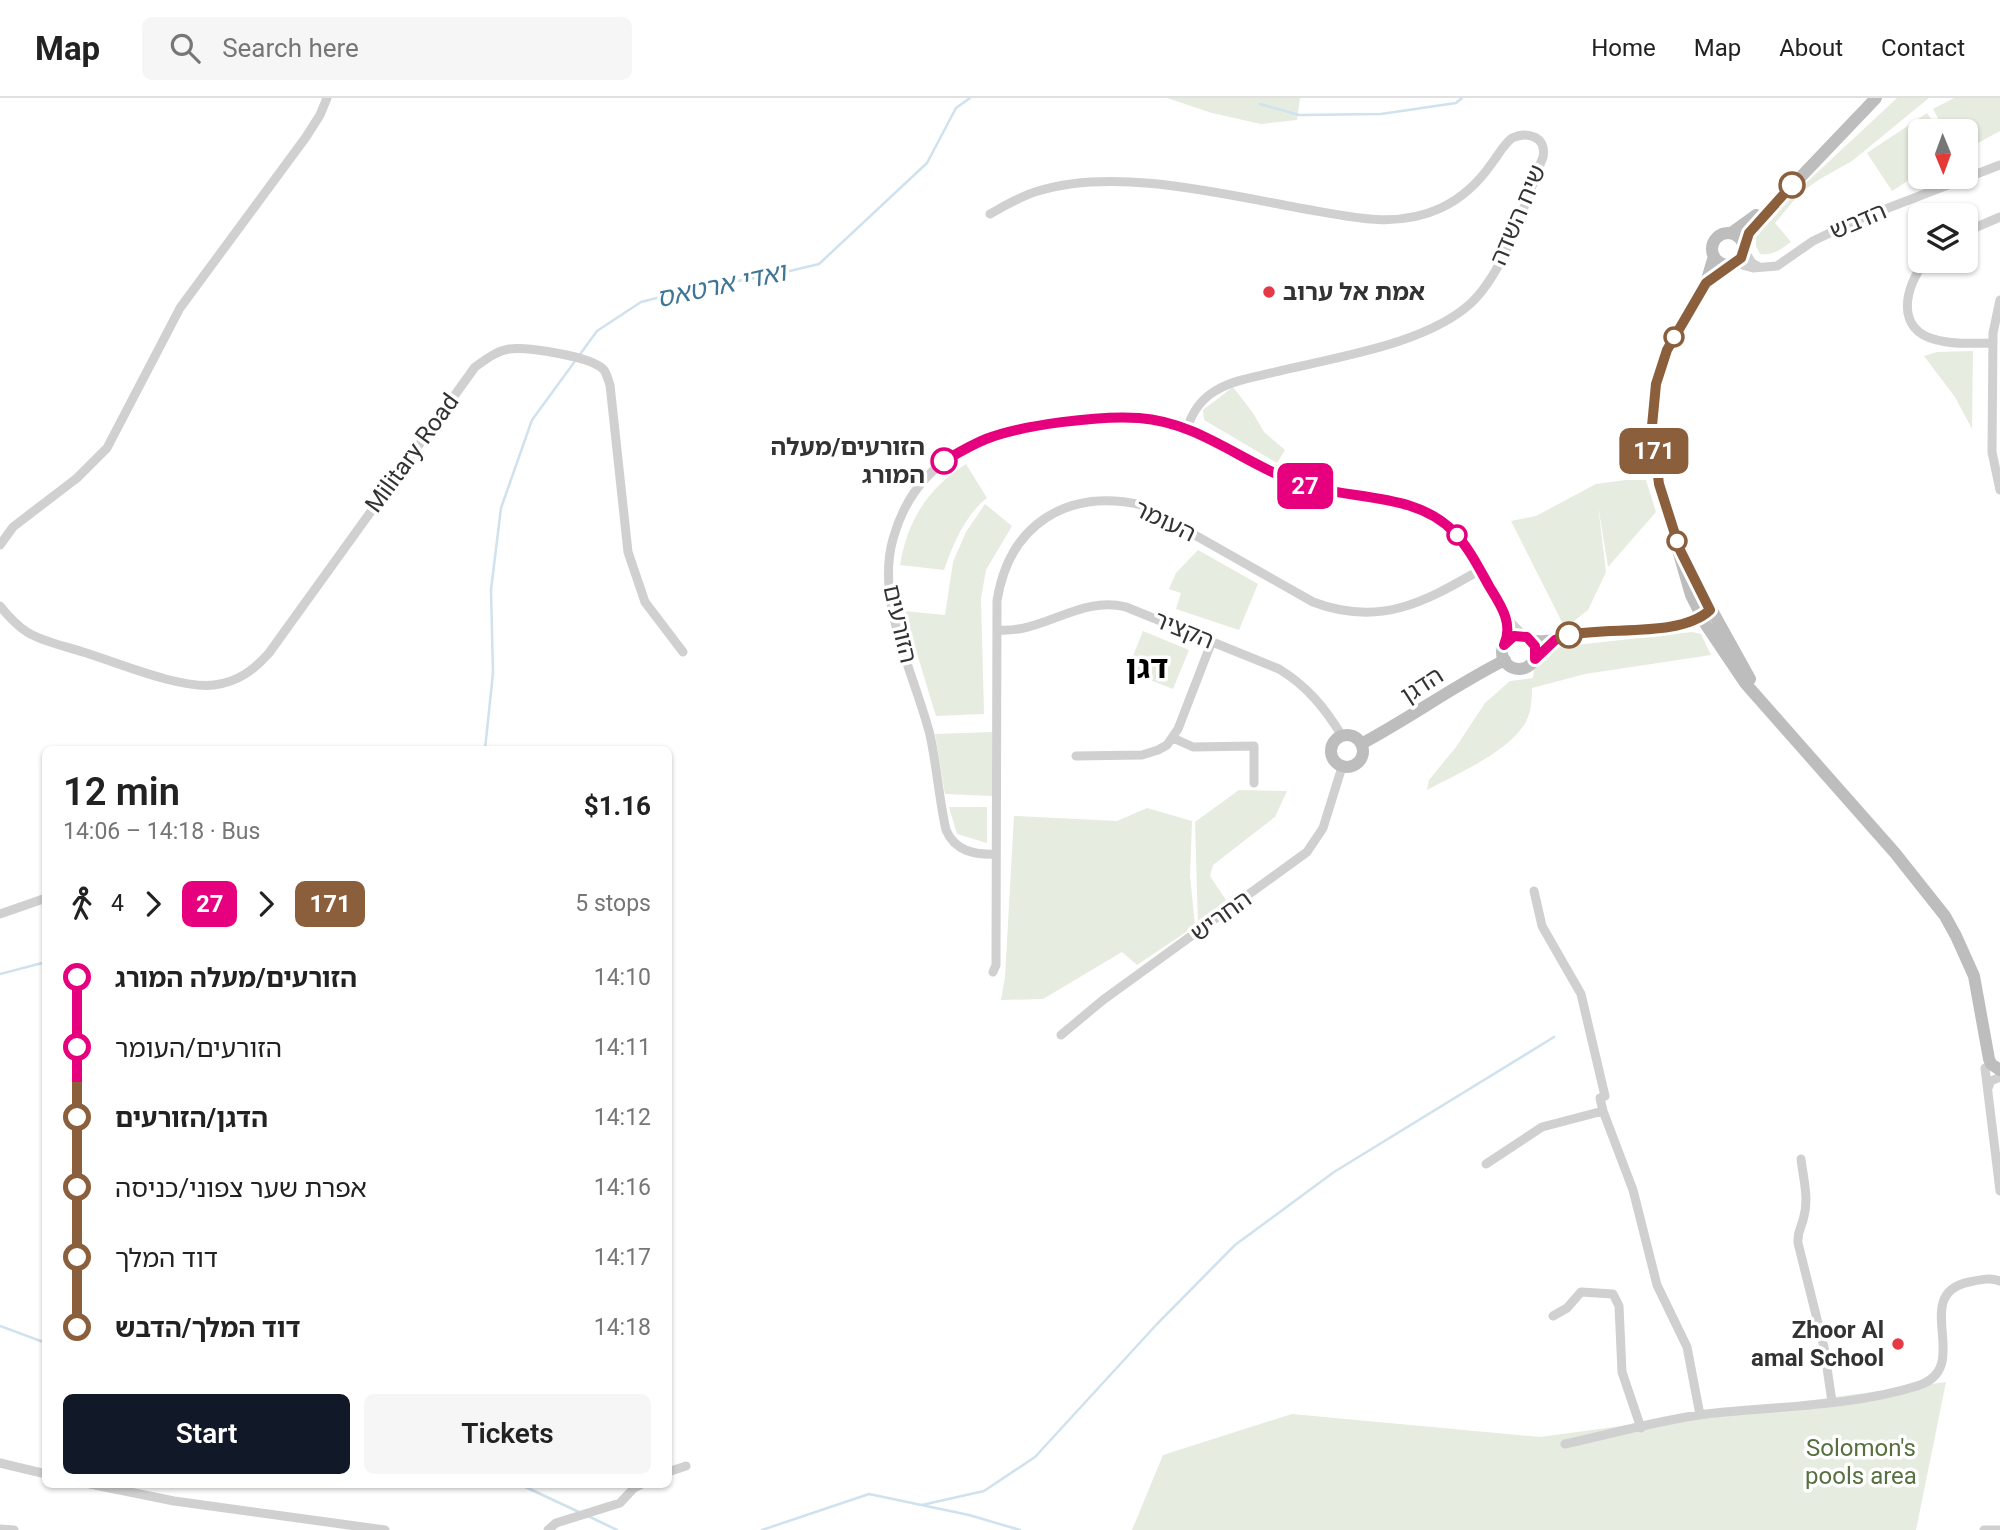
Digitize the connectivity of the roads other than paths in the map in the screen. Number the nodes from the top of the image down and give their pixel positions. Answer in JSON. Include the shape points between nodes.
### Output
{"nodes":[{"id":1,"x":327,"y":98,"type":"edge"},
{"id":2,"x":1876,"y":98,"type":"edge"},
{"id":3,"x":2000,"y":165,"type":"edge"},
{"id":4,"x":1810,"y":166,"type":"junction"},
{"id":5,"x":990,"y":214,"type":"dead end"},
{"id":6,"x":2000,"y":217,"type":"edge"},
{"id":7,"x":1978,"y":226,"type":"edge"},
{"id":8,"x":1731,"y":233,"type":"junction"},
{"id":9,"x":1744,"y":248,"type":"junction"},
{"id":10,"x":1714,"y":256,"type":"junction"},
{"id":11,"x":1732,"y":264,"type":"junction"},
{"id":12,"x":1761,"y":268,"type":"junction"},
{"id":13,"x":1918,"y":273,"type":"edge"},
{"id":14,"x":1706,"y":283,"type":"junction"},
{"id":15,"x":2000,"y":300,"type":"edge"},
{"id":16,"x":1993,"y":343,"type":"junction"},
{"id":17,"x":1187,"y":429,"type":"junction"},
{"id":18,"x":2000,"y":490,"type":"edge"},
{"id":19,"x":0,"y":545,"type":"edge"},
{"id":20,"x":1480,"y":570,"type":"junction"},
{"id":21,"x":0,"y":606,"type":"edge"},
{"id":22,"x":1504,"y":612,"type":"junction"},
{"id":23,"x":1703,"y":612,"type":"junction"},
{"id":24,"x":997,"y":630,"type":"junction"},
{"id":25,"x":1528,"y":638,"type":"junction"},
{"id":26,"x":1555,"y":640,"type":"junction"},
{"id":27,"x":1212,"y":641,"type":"junction"},
{"id":28,"x":1504,"y":645,"type":"junction"},
{"id":29,"x":683,"y":652,"type":"dead end"},
{"id":30,"x":1535,"y":659,"type":"junction"},
{"id":31,"x":1504,"y":660,"type":"junction"},
{"id":32,"x":1342,"y":736,"type":"junction"},
{"id":33,"x":1174,"y":738,"type":"junction"},
{"id":34,"x":1361,"y":744,"type":"junction"},
{"id":35,"x":1076,"y":756,"type":"dead end"},
{"id":36,"x":1342,"y":766,"type":"junction"},
{"id":37,"x":1254,"y":783,"type":"dead end"},
{"id":38,"x":996,"y":854,"type":"junction"},
{"id":39,"x":1534,"y":891,"type":"dead end"},
{"id":40,"x":42,"y":899,"type":"edge"},
{"id":41,"x":0,"y":914,"type":"edge"},
{"id":42,"x":1945,"y":916,"type":"junction"},
{"id":43,"x":993,"y":972,"type":"dead end"},
{"id":44,"x":1060,"y":1035,"type":"dead end"},
{"id":45,"x":1985,"y":1068,"type":"junction"},
{"id":46,"x":2000,"y":1070,"type":"edge"},
{"id":47,"x":2000,"y":1077,"type":"edge"},
{"id":48,"x":1988,"y":1088,"type":"junction"},
{"id":49,"x":1603,"y":1111,"type":"junction"},
{"id":50,"x":1801,"y":1159,"type":"dead end"},
{"id":51,"x":1486,"y":1164,"type":"dead end"},
{"id":52,"x":2000,"y":1191,"type":"edge"},
{"id":53,"x":2000,"y":1281,"type":"edge"},
{"id":54,"x":1553,"y":1316,"type":"dead end"},
{"id":55,"x":1832,"y":1402,"type":"junction"},
{"id":56,"x":1700,"y":1415,"type":"junction"},
{"id":57,"x":1641,"y":1428,"type":"junction"},
{"id":58,"x":1565,"y":1444,"type":"dead end"},
{"id":59,"x":0,"y":1463,"type":"edge"},
{"id":60,"x":686,"y":1466,"type":"dead end"},
{"id":61,"x":672,"y":1471,"type":"edge"},
{"id":62,"x":42,"y":1473,"type":"edge"},
{"id":63,"x":110,"y":1488,"type":"edge"},
{"id":64,"x":634,"y":1488,"type":"edge"},
{"id":65,"x":0,"y":1529,"type":"edge"},
{"id":66,"x":14,"y":1530,"type":"edge"},
{"id":67,"x":385,"y":1530,"type":"edge"},
{"id":68,"x":548,"y":1530,"type":"edge"},
{"id":69,"x":1984,"y":1530,"type":"edge"},
{"id":70,"x":2000,"y":1530,"type":"edge"}],
"edges":[{"from":1,"to":19,"type":"street","via":[[306,137],[180,308],[107,448],[77,478],[13,527]]},
{"from":2,"to":4,"type":"street"},
{"from":3,"to":12,"type":"street","name":"הדבש","via":[[1857,220],[1813,241],[1777,266]]},
{"from":4,"to":8,"type":"street"},
{"from":4,"to":9,"type":"street","via":[[1754,227]]},
{"from":5,"to":17,"type":"street","name":"שיח השדה","via":[[1049,188],[1136,182],[1359,219],[1401,220],[1429,213],[1463,194],[1512,138],[1528,135],[1541,141],[1543,157],[1499,266],[1461,311],[1407,339],[1226,385],[1199,404]]},
{"from":6,"to":7,"type":"street"},
{"from":8,"to":9,"type":"street"},
{"from":8,"to":10,"type":"street","via":[[1717,238]]},
{"from":9,"to":11,"type":"street","via":[[1741,258]]},
{"from":9,"to":12,"type":"street"},
{"from":10,"to":11,"type":"street","via":[[1721,263]]},
{"from":10,"to":14,"type":"street"},
{"from":11,"to":12,"type":"street"},
{"from":11,"to":14,"type":"street"},
{"from":13,"to":16,"type":"street","via":[[1907,299],[1915,328],[1937,341]]},
{"from":14,"to":23,"type":"street","via":[[1667,350],[1652,406],[1656,464],[1667,511],[1691,595]]},
{"from":15,"to":16,"type":"street"},
{"from":16,"to":18,"type":"street","via":[[1992,452]]},
{"from":17,"to":20,"type":"street","name":"הזורעים","via":[[1296,483],[1424,512],[1452,530]]},
{"from":17,"to":38,"type":"street","name":"הזורעים","via":[[1154,420],[1108,418],[989,438],[944,461],[919,487],[900,518],[888,566],[889,592],[932,746],[946,830],[964,850]]},
{"from":20,"to":22,"type":"street","name":"הזורעים"},
{"from":20,"to":24,"type":"street","name":"העומר","via":[[1403,608],[1342,611],[1299,594],[1142,505],[1100,500],[1058,511],[1023,538],[1001,577]]},
{"from":21,"to":29,"type":"street","name":"Military Road","via":[[37,637],[159,676],[197,685],[242,677],[269,653],[475,367],[507,349],[547,351],[597,364],[606,372],[628,552],[645,602]]},
{"from":22,"to":25,"type":"street","name":"הזורעים"},
{"from":22,"to":28,"type":"street","via":[[1508,629]]},
{"from":23,"to":26,"type":"street","via":[[1678,625],[1583,632]]},
{"from":23,"to":42,"type":"street","via":[[1735,670]]},
{"from":24,"to":27,"type":"street","name":"הקציר","via":[[1021,628],[1086,606],[1111,604]]},
{"from":24,"to":38,"type":"street","name":"העומר"},
{"from":25,"to":26,"type":"street"},
{"from":25,"to":28,"type":"street","via":[[1514,636]]},
{"from":25,"to":30,"type":"street","via":[[1536,649]]},
{"from":26,"to":30,"type":"street"},
{"from":27,"to":32,"type":"street","name":"הקציר","via":[[1298,681],[1323,706]]},
{"from":27,"to":33,"type":"street"},
{"from":28,"to":31,"type":"street"},
{"from":30,"to":31,"type":"street","via":[[1520,669]]},
{"from":31,"to":34,"type":"street","name":"הדגן"},
{"from":32,"to":34,"type":"street","via":[[1354,737]]},
{"from":32,"to":36,"type":"street","via":[[1331,752]]},
{"from":33,"to":35,"type":"street","via":[[1148,754]]},
{"from":33,"to":37,"type":"street","via":[[1191,747],[1254,746]]},
{"from":34,"to":36,"type":"street","via":[[1360,761]]},
{"from":36,"to":44,"type":"street","name":"החריש","via":[[1323,828],[1307,852]]},
{"from":38,"to":43,"type":"street","name":"העומר"},
{"from":39,"to":49,"type":"street","via":[[1542,926],[1581,994],[1605,1096],[1600,1098]]},
{"from":40,"to":41,"type":"street"},
{"from":42,"to":45,"type":"street","via":[[1968,978]]},
{"from":42,"to":46,"type":"street","via":[[1972,969],[1989,1059]]},
{"from":45,"to":47,"type":"street"},
{"from":45,"to":48,"type":"street"},
{"from":47,"to":48,"type":"street"},
{"from":48,"to":52,"type":"street"},
{"from":49,"to":51,"type":"street","via":[[1542,1127]]},
{"from":49,"to":56,"type":"street","via":[[1633,1190],[1657,1285],[1688,1347]]},
{"from":50,"to":55,"type":"street","via":[[1805,1195],[1798,1243],[1824,1347]]},
{"from":53,"to":55,"type":"street","via":[[1964,1283],[1942,1301],[1945,1353],[1931,1380],[1917,1387]]},
{"from":54,"to":57,"type":"street","via":[[1581,1292],[1613,1294],[1619,1306],[1622,1372]]},
{"from":55,"to":56,"type":"street"},
{"from":56,"to":57,"type":"street"},
{"from":57,"to":58,"type":"street"},
{"from":59,"to":62,"type":"street"},
{"from":60,"to":61,"type":"street"},
{"from":63,"to":67,"type":"street"},
{"from":64,"to":68,"type":"street","via":[[620,1503],[556,1523]]},
{"from":65,"to":66,"type":"street"},
{"from":69,"to":70,"type":"street"}]}
